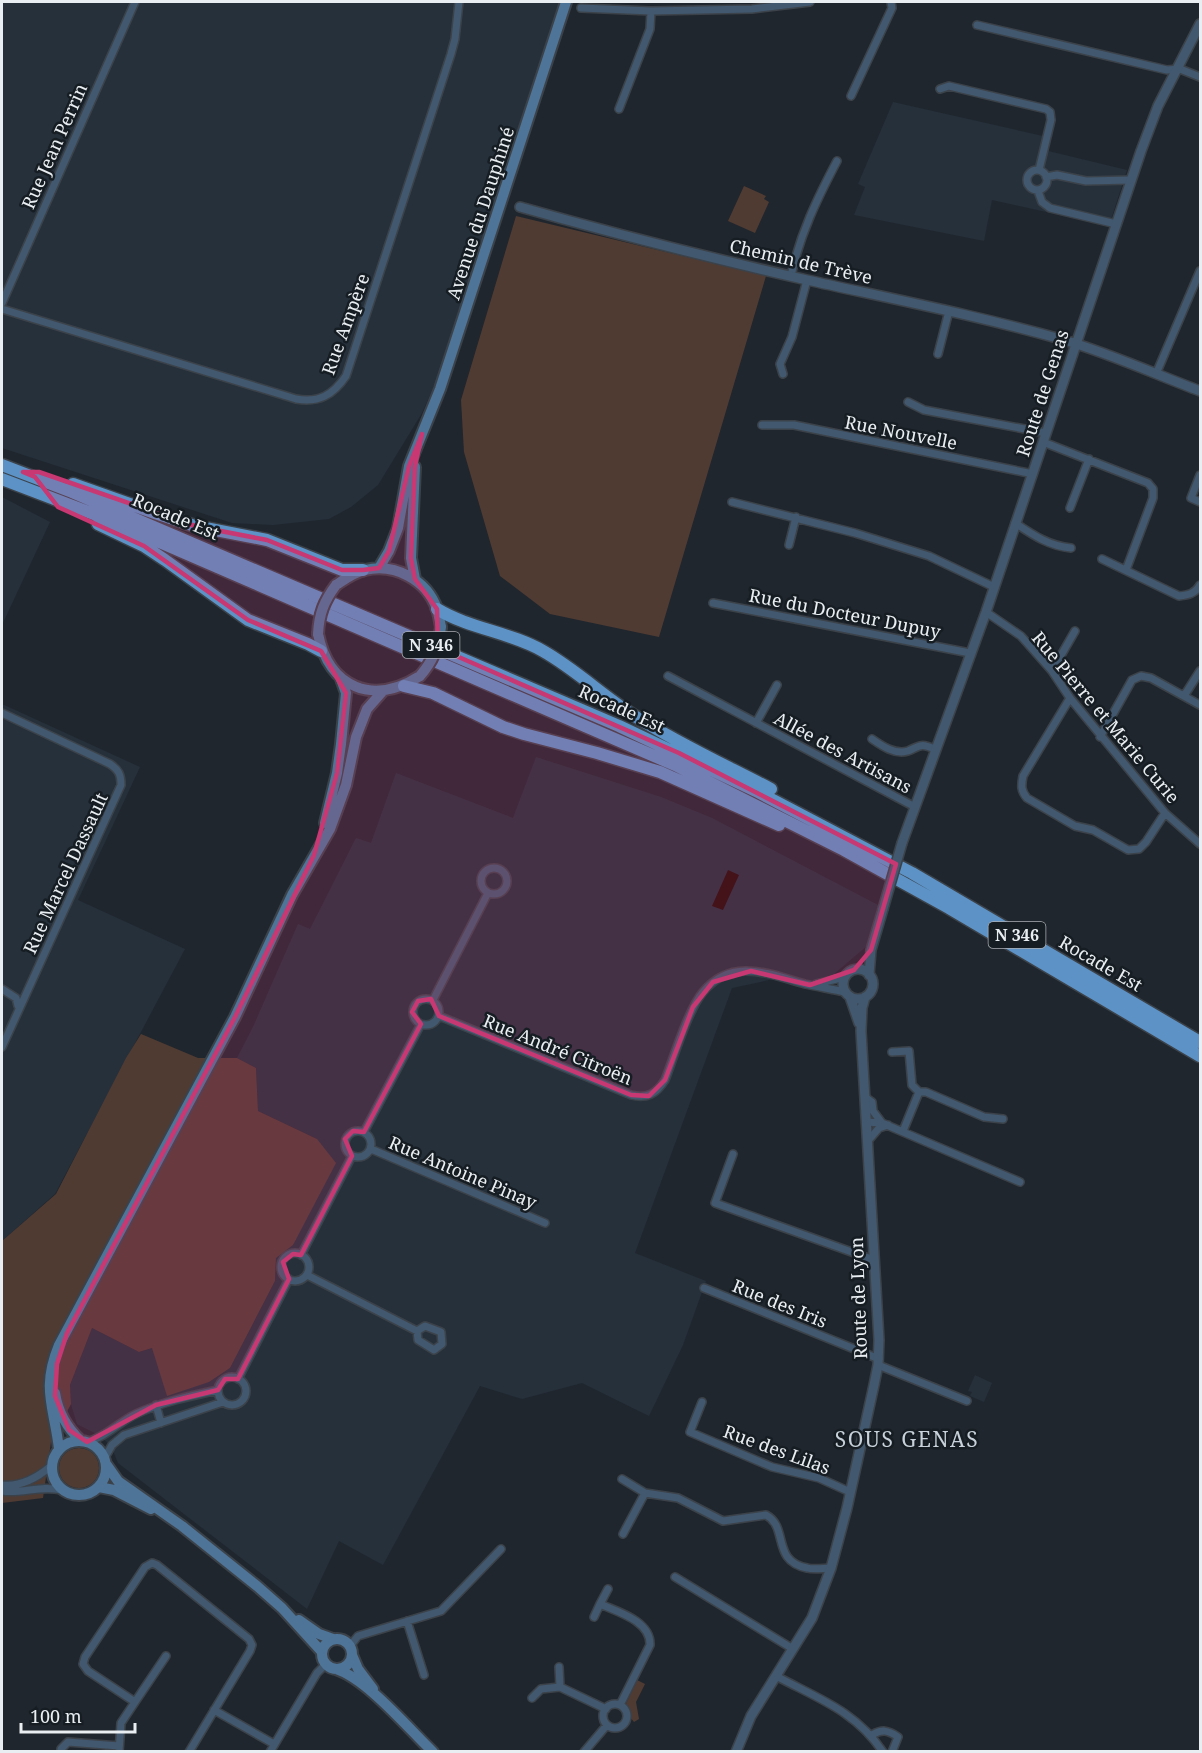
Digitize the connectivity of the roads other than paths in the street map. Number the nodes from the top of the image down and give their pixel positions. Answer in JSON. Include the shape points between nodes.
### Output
{"nodes":[{"id":1,"x":135,"y":2,"type":"edge"},
{"id":2,"x":459,"y":2,"type":"edge"},
{"id":3,"x":566,"y":2,"type":"edge"},
{"id":4,"x":686,"y":2,"type":"edge"},
{"id":5,"x":810,"y":2,"type":"edge"},
{"id":6,"x":891,"y":2,"type":"edge"},
{"id":7,"x":606,"y":5,"type":"edge"},
{"id":8,"x":581,"y":8,"type":"dead end"},
{"id":9,"x":684,"y":10,"type":"junction"},
{"id":10,"x":651,"y":11,"type":"junction"},
{"id":11,"x":1200,"y":24,"type":"edge"},
{"id":12,"x":977,"y":25,"type":"dead end"},
{"id":13,"x":1176,"y":70,"type":"junction"},
{"id":14,"x":1200,"y":77,"type":"edge"},
{"id":15,"x":940,"y":89,"type":"dead end"},
{"id":16,"x":851,"y":96,"type":"dead end"},
{"id":17,"x":619,"y":109,"type":"dead end"},
{"id":18,"x":837,"y":161,"type":"dead end"},
{"id":19,"x":1039,"y":170,"type":"junction"},
{"id":20,"x":1046,"y":177,"type":"junction"},
{"id":21,"x":1131,"y":180,"type":"junction"},
{"id":22,"x":1038,"y":191,"type":"junction"},
{"id":23,"x":520,"y":207,"type":"dead end"},
{"id":24,"x":1116,"y":224,"type":"junction"},
{"id":25,"x":1200,"y":271,"type":"edge"},
{"id":26,"x":791,"y":276,"type":"junction"},
{"id":27,"x":807,"y":280,"type":"junction"},
{"id":28,"x":2,"y":303,"type":"edge"},
{"id":29,"x":2,"y":309,"type":"edge"},
{"id":30,"x":949,"y":311,"type":"junction"},
{"id":31,"x":1076,"y":344,"type":"junction"},
{"id":32,"x":938,"y":354,"type":"dead end"},
{"id":33,"x":783,"y":374,"type":"dead end"},
{"id":34,"x":1156,"y":374,"type":"junction"},
{"id":35,"x":1200,"y":392,"type":"edge"},
{"id":36,"x":908,"y":402,"type":"dead end"},
{"id":37,"x":762,"y":425,"type":"dead end"},
{"id":38,"x":422,"y":434,"type":"junction"},
{"id":39,"x":1045,"y":438,"type":"junction"},
{"id":40,"x":1089,"y":459,"type":"junction"},
{"id":41,"x":2,"y":465,"type":"edge"},
{"id":42,"x":23,"y":472,"type":"junction"},
{"id":43,"x":1033,"y":474,"type":"junction"},
{"id":44,"x":1200,"y":475,"type":"edge"},
{"id":45,"x":2,"y":479,"type":"edge"},
{"id":46,"x":51,"y":497,"type":"junction"},
{"id":47,"x":732,"y":502,"type":"dead end"},
{"id":48,"x":1200,"y":502,"type":"edge"},
{"id":49,"x":1071,"y":508,"type":"dead end"},
{"id":50,"x":796,"y":517,"type":"junction"},
{"id":51,"x":1015,"y":524,"type":"junction"},
{"id":52,"x":789,"y":545,"type":"dead end"},
{"id":53,"x":1071,"y":548,"type":"dead end"},
{"id":54,"x":1102,"y":559,"type":"dead end"},
{"id":55,"x":379,"y":568,"type":"junction"},
{"id":56,"x":363,"y":570,"type":"junction"},
{"id":57,"x":1126,"y":570,"type":"junction"},
{"id":58,"x":415,"y":579,"type":"junction"},
{"id":59,"x":1200,"y":585,"type":"edge"},
{"id":60,"x":994,"y":587,"type":"junction"},
{"id":61,"x":713,"y":603,"type":"dead end"},
{"id":62,"x":437,"y":609,"type":"junction"},
{"id":63,"x":986,"y":612,"type":"junction"},
{"id":64,"x":1075,"y":632,"type":"dead end"},
{"id":65,"x":321,"y":651,"type":"junction"},
{"id":66,"x":970,"y":653,"type":"junction"},
{"id":67,"x":1052,"y":671,"type":"junction"},
{"id":68,"x":1200,"y":671,"type":"edge"},
{"id":69,"x":668,"y":676,"type":"dead end"},
{"id":70,"x":341,"y":679,"type":"junction"},
{"id":71,"x":777,"y":685,"type":"dead end"},
{"id":72,"x":405,"y":686,"type":"junction"},
{"id":73,"x":382,"y":692,"type":"junction"},
{"id":74,"x":1184,"y":696,"type":"junction"},
{"id":75,"x":1070,"y":698,"type":"junction"},
{"id":76,"x":1200,"y":705,"type":"edge"},
{"id":77,"x":4,"y":714,"type":"edge"},
{"id":78,"x":756,"y":723,"type":"junction"},
{"id":79,"x":2,"y":724,"type":"edge"},
{"id":80,"x":1100,"y":736,"type":"junction"},
{"id":81,"x":872,"y":739,"type":"dead end"},
{"id":82,"x":935,"y":749,"type":"junction"},
{"id":83,"x":915,"y":807,"type":"junction"},
{"id":84,"x":1166,"y":813,"type":"junction"},
{"id":85,"x":833,"y":830,"type":"junction"},
{"id":86,"x":1200,"y":844,"type":"edge"},
{"id":87,"x":844,"y":850,"type":"junction"},
{"id":88,"x":314,"y":855,"type":"junction"},
{"id":89,"x":488,"y":893,"type":"junction"},
{"id":90,"x":871,"y":950,"type":"junction"},
{"id":91,"x":854,"y":970,"type":"junction"},
{"id":92,"x":869,"y":975,"type":"junction"},
{"id":93,"x":845,"y":977,"type":"junction"},
{"id":94,"x":810,"y":985,"type":"junction"},
{"id":95,"x":2,"y":989,"type":"edge"},
{"id":96,"x":848,"y":995,"type":"junction"},
{"id":97,"x":865,"y":997,"type":"junction"},
{"id":98,"x":433,"y":1000,"type":"junction"},
{"id":99,"x":20,"y":1007,"type":"junction"},
{"id":100,"x":439,"y":1016,"type":"junction"},
{"id":101,"x":421,"y":1024,"type":"junction"},
{"id":102,"x":861,"y":1031,"type":"junction"},
{"id":103,"x":1200,"y":1042,"type":"edge"},
{"id":104,"x":2,"y":1047,"type":"edge"},
{"id":105,"x":892,"y":1052,"type":"dead end"},
{"id":106,"x":1200,"y":1056,"type":"edge"},
{"id":107,"x":919,"y":1092,"type":"junction"},
{"id":108,"x":865,"y":1097,"type":"junction"},
{"id":109,"x":1003,"y":1119,"type":"dead end"},
{"id":110,"x":866,"y":1122,"type":"junction"},
{"id":111,"x":885,"y":1124,"type":"junction"},
{"id":112,"x":903,"y":1131,"type":"junction"},
{"id":113,"x":364,"y":1132,"type":"junction"},
{"id":114,"x":867,"y":1142,"type":"junction"},
{"id":115,"x":370,"y":1149,"type":"junction"},
{"id":116,"x":732,"y":1154,"type":"dead end"},
{"id":117,"x":352,"y":1156,"type":"junction"},
{"id":118,"x":1020,"y":1182,"type":"dead end"},
{"id":119,"x":545,"y":1223,"type":"dead end"},
{"id":120,"x":302,"y":1255,"type":"junction"},
{"id":121,"x":874,"y":1260,"type":"junction"},
{"id":122,"x":307,"y":1275,"type":"junction"},
{"id":123,"x":289,"y":1279,"type":"junction"},
{"id":124,"x":704,"y":1288,"type":"dead end"},
{"id":125,"x":417,"y":1331,"type":"dead end"},
{"id":126,"x":67,"y":1333,"type":"junction"},
{"id":127,"x":878,"y":1362,"type":"junction"},
{"id":128,"x":238,"y":1379,"type":"junction"},
{"id":129,"x":218,"y":1390,"type":"junction"},
{"id":130,"x":194,"y":1396,"type":"junction"},
{"id":131,"x":967,"y":1401,"type":"dead end"},
{"id":132,"x":223,"y":1402,"type":"junction"},
{"id":133,"x":702,"y":1402,"type":"dead end"},
{"id":134,"x":156,"y":1405,"type":"junction"},
{"id":135,"x":199,"y":1410,"type":"junction"},
{"id":136,"x":161,"y":1423,"type":"junction"},
{"id":137,"x":84,"y":1441,"type":"junction"},
{"id":138,"x":59,"y":1449,"type":"junction"},
{"id":139,"x":105,"y":1462,"type":"junction"},
{"id":140,"x":51,"y":1466,"type":"junction"},
{"id":141,"x":622,"y":1479,"type":"dead end"},
{"id":142,"x":2,"y":1485,"type":"edge"},
{"id":143,"x":99,"y":1487,"type":"junction"},
{"id":144,"x":61,"y":1490,"type":"junction"},
{"id":145,"x":2,"y":1491,"type":"edge"},
{"id":146,"x":850,"y":1492,"type":"junction"},
{"id":147,"x":645,"y":1493,"type":"junction"},
{"id":148,"x":182,"y":1526,"type":"junction"},
{"id":149,"x":623,"y":1534,"type":"dead end"},
{"id":150,"x":501,"y":1549,"type":"dead end"},
{"id":151,"x":831,"y":1568,"type":"junction"},
{"id":152,"x":675,"y":1577,"type":"dead end"},
{"id":153,"x":608,"y":1589,"type":"dead end"},
{"id":154,"x":600,"y":1604,"type":"junction"},
{"id":155,"x":282,"y":1608,"type":"junction"},
{"id":156,"x":594,"y":1617,"type":"dead end"},
{"id":157,"x":407,"y":1621,"type":"junction"},
{"id":158,"x":333,"y":1639,"type":"junction"},
{"id":159,"x":793,"y":1649,"type":"junction"},
{"id":160,"x":351,"y":1650,"type":"junction"},
{"id":161,"x":322,"y":1652,"type":"junction"},
{"id":162,"x":166,"y":1656,"type":"dead end"},
{"id":163,"x":331,"y":1666,"type":"junction"},
{"id":164,"x":559,"y":1667,"type":"dead end"},
{"id":165,"x":424,"y":1675,"type":"dead end"},
{"id":166,"x":776,"y":1676,"type":"junction"},
{"id":167,"x":560,"y":1687,"type":"junction"},
{"id":168,"x":532,"y":1698,"type":"dead end"},
{"id":169,"x":382,"y":1701,"type":"junction"},
{"id":170,"x":135,"y":1702,"type":"junction"},
{"id":171,"x":620,"y":1705,"type":"junction"},
{"id":172,"x":606,"y":1709,"type":"junction"},
{"id":173,"x":214,"y":1710,"type":"junction"},
{"id":174,"x":608,"y":1725,"type":"junction"},
{"id":175,"x":872,"y":1735,"type":"junction"},
{"id":176,"x":274,"y":1744,"type":"junction"},
{"id":177,"x":119,"y":1749,"type":"edge"},
{"id":178,"x":61,"y":1752,"type":"edge"},
{"id":179,"x":189,"y":1752,"type":"edge"},
{"id":180,"x":270,"y":1752,"type":"edge"},
{"id":181,"x":433,"y":1752,"type":"edge"},
{"id":182,"x":584,"y":1752,"type":"edge"},
{"id":183,"x":736,"y":1752,"type":"edge"},
{"id":184,"x":883,"y":1752,"type":"edge"},
{"id":185,"x":892,"y":1752,"type":"edge"}],
"edges":[{"from":1,"to":28,"type":"street","name":"Rue Jean Perrin"},
{"from":2,"to":29,"type":"street","name":"Rue Ampère","via":[[455,39],[426,132],[346,376],[332,393],[321,399],[296,399]]},
{"from":3,"to":38,"type":"main road","name":"Avenue du Dauphiné"},
{"from":4,"to":9,"type":"street"},
{"from":5,"to":9,"type":"street","via":[[752,9]]},
{"from":6,"to":16,"type":"street","via":[[892,8]]},
{"from":7,"to":8,"type":"street"},
{"from":7,"to":10,"type":"street"},
{"from":9,"to":10,"type":"street"},
{"from":10,"to":17,"type":"street","via":[[650,29]]},
{"from":11,"to":13,"type":"street","name":"Route de Genas"},
{"from":12,"to":13,"type":"street"},
{"from":13,"to":14,"type":"street"},
{"from":13,"to":21,"type":"street","name":"Route de Genas","via":[[1158,106]]},
{"from":15,"to":19,"type":"street","via":[[949,86],[1050,112]]},
{"from":18,"to":26,"type":"street","via":[[803,231]]},
{"from":19,"to":20,"type":"street"},
{"from":19,"to":22,"type":"street","via":[[1026,178],[1029,188]]},
{"from":20,"to":21,"type":"street"},
{"from":20,"to":22,"type":"street","via":[[1045,187]]},
{"from":21,"to":24,"type":"street","name":"Route de Genas"},
{"from":22,"to":24,"type":"street","via":[[1042,202],[1050,208]]},
{"from":23,"to":26,"type":"street","name":"Chemin de Trève"},
{"from":24,"to":31,"type":"street","name":"Route de Genas"},
{"from":25,"to":34,"type":"street"},
{"from":26,"to":27,"type":"street","name":"Chemin de Trève"},
{"from":27,"to":30,"type":"street","name":"Chemin de Trève"},
{"from":27,"to":33,"type":"street","via":[[792,337],[780,364]]},
{"from":30,"to":31,"type":"street","name":"Chemin de Trève"},
{"from":30,"to":32,"type":"street"},
{"from":31,"to":34,"type":"street","name":"Chemin de Trève"},
{"from":31,"to":39,"type":"street","name":"Route de Genas"},
{"from":34,"to":35,"type":"street","name":"Chemin de Trève"},
{"from":36,"to":39,"type":"street","via":[[924,410]]},
{"from":37,"to":43,"type":"street","name":"Rue Nouvelle","via":[[794,425]]},
{"from":38,"to":55,"type":"main road","name":"Avenue du Dauphiné","via":[[409,466],[398,528]]},
{"from":38,"to":58,"type":"main road","name":"Avenue du Dauphiné","via":[[415,466],[411,524]]},
{"from":39,"to":40,"type":"street"},
{"from":39,"to":43,"type":"street","name":"Route de Genas"},
{"from":40,"to":49,"type":"street"},
{"from":40,"to":57,"type":"street","via":[[1148,483],[1153,489]]},
{"from":41,"to":42,"type":"highway","name":"Rocade Est","number":"N 346"},
{"from":42,"to":56,"type":"highway","via":[[39,472],[195,526],[267,540],[342,570]]},
{"from":42,"to":85,"type":"highway","name":"Rocade Est","number":"N 346","via":[[620,726]]},
{"from":43,"to":51,"type":"street","name":"Route de Genas"},
{"from":44,"to":48,"type":"street","via":[[1191,498]]},
{"from":45,"to":46,"type":"highway","name":"Rocade Est","number":"N 346"},
{"from":46,"to":65,"type":"highway","via":[[58,507],[151,551],[248,620]]},
{"from":46,"to":87,"type":"highway","name":"Rocade Est","number":"N 346","via":[[612,736]]},
{"from":47,"to":50,"type":"street"},
{"from":50,"to":52,"type":"street"},
{"from":50,"to":60,"type":"street","via":[[929,556]]},
{"from":51,"to":53,"type":"street","via":[[1041,540]]},
{"from":51,"to":60,"type":"street","name":"Route de Genas"},
{"from":54,"to":57,"type":"street"},
{"from":55,"to":56,"type":"main road"},
{"from":55,"to":58,"type":"main road"},
{"from":56,"to":65,"type":"main road","bridge":true,"via":[[336,585],[325,600],[319,616]]},
{"from":57,"to":59,"type":"street","via":[[1179,596],[1189,595]]},
{"from":58,"to":62,"type":"main road"},
{"from":60,"to":63,"type":"street","name":"Route de Genas"},
{"from":61,"to":66,"type":"street","name":"Rue du Docteur Dupuy"},
{"from":62,"to":72,"type":"main road","bridge":true,"via":[[441,627],[432,663]]},
{"from":62,"to":85,"type":"highway","via":[[451,618],[518,638],[545,652],[650,726],[829,821]]},
{"from":63,"to":66,"type":"street","name":"Route de Genas"},
{"from":63,"to":67,"type":"street","name":"Rue Pierre et Marie Curie","via":[[1021,636]]},
{"from":64,"to":67,"type":"street"},
{"from":65,"to":70,"type":"main road"},
{"from":66,"to":82,"type":"street","name":"Route de Genas"},
{"from":67,"to":75,"type":"street","name":"Rue Pierre et Marie Curie"},
{"from":68,"to":74,"type":"street"},
{"from":69,"to":78,"type":"street","name":"Allée des Artisans"},
{"from":70,"to":73,"type":"main road","via":[[361,689]]},
{"from":70,"to":88,"type":"main road","via":[[346,693],[337,773]]},
{"from":71,"to":78,"type":"street","name":"Allée des Artisans"},
{"from":72,"to":73,"type":"main road"},
{"from":72,"to":87,"type":"highway","via":[[439,695],[514,731],[660,772],[832,850]]},
{"from":73,"to":88,"type":"main road","via":[[367,709],[356,737],[346,785],[330,829]]},
{"from":74,"to":76,"type":"street"},
{"from":74,"to":80,"type":"street","via":[[1151,678],[1131,680]]},
{"from":75,"to":80,"type":"street","name":"Rue Pierre et Marie Curie"},
{"from":75,"to":84,"type":"street","via":[[1023,776],[1024,794],[1075,826],[1094,830],[1128,850],[1139,849]]},
{"from":77,"to":79,"type":"street"},
{"from":77,"to":99,"type":"street","name":"Rue Marcel Dassault","via":[[110,764],[121,776],[121,785]]},
{"from":78,"to":83,"type":"street","name":"Allée des Artisans"},
{"from":80,"to":84,"type":"street","name":"Rue Pierre et Marie Curie"},
{"from":81,"to":82,"type":"street","via":[[900,752],[923,745]]},
{"from":82,"to":83,"type":"street","name":"Route de Genas"},
{"from":83,"to":90,"type":"street","bridge":true},
{"from":84,"to":86,"type":"street","name":"Rue Pierre et Marie Curie"},
{"from":85,"to":103,"type":"highway","name":"Rocade Est","number":"N 346"},
{"from":87,"to":106,"type":"highway","name":"Rocade Est","number":"N 346"},
{"from":88,"to":126,"type":"main road","via":[[235,1017]]},
{"from":89,"to":89,"type":"street","via":[[498,894],[505,889],[507,879],[500,869],[492,868],[483,874],[481,885]]},
{"from":89,"to":98,"type":"street"},
{"from":90,"to":91,"type":"street"},
{"from":90,"to":92,"type":"street"},
{"from":91,"to":92,"type":"street","via":[[861,969]]},
{"from":91,"to":93,"type":"street"},
{"from":92,"to":97,"type":"street","via":[[872,987]]},
{"from":93,"to":94,"type":"street","name":"Rue André Citroën"},
{"from":93,"to":96,"type":"street","via":[[843,985]]},
{"from":94,"to":96,"type":"street","name":"Rue André Citroën"},
{"from":94,"to":100,"type":"street","name":"Rue André Citroën","via":[[764,971],[735,972],[713,982],[693,1007],[665,1080],[658,1091],[640,1097]]},
{"from":95,"to":99,"type":"street","via":[[16,998]]},
{"from":96,"to":97,"type":"street"},
{"from":96,"to":102,"type":"street","name":"Route de Lyon"},
{"from":97,"to":102,"type":"street","name":"Route de Lyon"},
{"from":98,"to":100,"type":"street"},
{"from":98,"to":101,"type":"street","via":[[422,999],[415,1004],[413,1016]]},
{"from":99,"to":104,"type":"street","name":"Rue Marcel Dassault"},
{"from":100,"to":101,"type":"street","via":[[433,1023]]},
{"from":101,"to":113,"type":"street","name":"Rue Antoine Pinay"},
{"from":102,"to":108,"type":"street","name":"Route de Lyon"},
{"from":105,"to":107,"type":"street","via":[[909,1051],[912,1085]]},
{"from":107,"to":109,"type":"street","via":[[990,1119]]},
{"from":107,"to":112,"type":"street"},
{"from":108,"to":110,"type":"street","name":"Route de Lyon"},
{"from":108,"to":111,"type":"street"},
{"from":110,"to":111,"type":"street"},
{"from":110,"to":114,"type":"street","name":"Route de Lyon"},
{"from":111,"to":112,"type":"street"},
{"from":111,"to":114,"type":"street"},
{"from":112,"to":118,"type":"street"},
{"from":113,"to":115,"type":"street","via":[[370,1138]]},
{"from":113,"to":117,"type":"street","via":[[353,1131],[345,1140],[345,1148]]},
{"from":114,"to":121,"type":"street","name":"Route de Lyon"},
{"from":115,"to":117,"type":"street","via":[[363,1157]]},
{"from":115,"to":119,"type":"street","name":"Rue Antoine Pinay"},
{"from":116,"to":121,"type":"street","via":[[715,1203]]},
{"from":117,"to":120,"type":"street"},
{"from":120,"to":122,"type":"street","via":[[308,1262]]},
{"from":120,"to":123,"type":"street","via":[[293,1254],[283,1262],[282,1271]]},
{"from":121,"to":127,"type":"street","name":"Route de Lyon"},
{"from":122,"to":123,"type":"street","via":[[300,1280]]},
{"from":122,"to":125,"type":"street"},
{"from":123,"to":128,"type":"street"},
{"from":124,"to":127,"type":"street","name":"Rue des Iris"},
{"from":126,"to":137,"type":"main road","via":[[54,1377],[55,1396],[69,1430]]},
{"from":126,"to":138,"type":"main road","via":[[52,1363],[48,1386]]},
{"from":127,"to":131,"type":"street","name":"Rue des Iris"},
{"from":127,"to":146,"type":"street","name":"Route de Lyon"},
{"from":128,"to":129,"type":"street","via":[[225,1379]]},
{"from":128,"to":132,"type":"street","via":[[245,1390],[243,1399],[236,1404]]},
{"from":129,"to":130,"type":"street"},
{"from":129,"to":132,"type":"street"},
{"from":130,"to":134,"type":"street"},
{"from":130,"to":135,"type":"street"},
{"from":132,"to":135,"type":"street"},
{"from":133,"to":146,"type":"street","name":"Rue des Lilas","via":[[690,1432],[772,1467],[819,1478]]},
{"from":134,"to":136,"type":"street"},
{"from":134,"to":137,"type":"street","via":[[104,1436]]},
{"from":135,"to":136,"type":"street"},
{"from":136,"to":139,"type":"street","via":[[124,1435],[112,1445]]},
{"from":137,"to":138,"type":"main road"},
{"from":137,"to":139,"type":"main road","via":[[99,1449]]},
{"from":138,"to":140,"type":"main road"},
{"from":139,"to":143,"type":"main road","via":[[106,1473]]},
{"from":139,"to":148,"type":"main road","via":[[118,1480]]},
{"from":140,"to":142,"type":"street","via":[[40,1476]]},
{"from":140,"to":144,"type":"main road"},
{"from":141,"to":147,"type":"street"},
{"from":143,"to":144,"type":"main road","via":[[92,1493],[76,1496]]},
{"from":143,"to":148,"type":"main road","via":[[114,1490]]},
{"from":144,"to":145,"type":"street","via":[[43,1487]]},
{"from":146,"to":151,"type":"street","name":"Route de Lyon"},
{"from":147,"to":149,"type":"street"},
{"from":147,"to":151,"type":"street","via":[[678,1498],[723,1521],[766,1515],[775,1522],[788,1559],[807,1568]]},
{"from":148,"to":155,"type":"main road"},
{"from":150,"to":157,"type":"street","via":[[441,1611]]},
{"from":151,"to":159,"type":"street","name":"Route de Lyon","via":[[812,1618]]},
{"from":152,"to":159,"type":"street"},
{"from":153,"to":154,"type":"street"},
{"from":154,"to":156,"type":"street"},
{"from":154,"to":171,"type":"street","via":[[633,1619],[650,1638]]},
{"from":155,"to":158,"type":"main road"},
{"from":155,"to":161,"type":"main road"},
{"from":157,"to":160,"type":"street","via":[[357,1636]]},
{"from":157,"to":165,"type":"street"},
{"from":158,"to":160,"type":"main road","via":[[343,1640]]},
{"from":158,"to":161,"type":"main road"},
{"from":159,"to":166,"type":"street","name":"Route de Lyon"},
{"from":160,"to":163,"type":"main road","via":[[348,1664]]},
{"from":160,"to":169,"type":"main road","via":[[358,1669]]},
{"from":161,"to":163,"type":"main road"},
{"from":162,"to":170,"type":"street"},
{"from":163,"to":169,"type":"main road","via":[[352,1676]]},
{"from":163,"to":176,"type":"street","via":[[317,1672]]},
{"from":164,"to":167,"type":"street"},
{"from":166,"to":175,"type":"street","via":[[838,1708]]},
{"from":166,"to":183,"type":"street","name":"Route de Lyon"},
{"from":167,"to":168,"type":"street","via":[[541,1689]]},
{"from":167,"to":172,"type":"street"},
{"from":169,"to":181,"type":"main road"},
{"from":170,"to":173,"type":"street","via":[[83,1664],[145,1566],[152,1563],[252,1645]]},
{"from":170,"to":177,"type":"street","via":[[121,1723]]},
{"from":171,"to":172,"type":"street"},
{"from":171,"to":174,"type":"street","via":[[627,1713],[624,1724],[614,1728]]},
{"from":172,"to":174,"type":"street","via":[[604,1719]]},
{"from":173,"to":176,"type":"street"},
{"from":173,"to":179,"type":"street"},
{"from":174,"to":182,"type":"street"},
{"from":175,"to":184,"type":"street"},
{"from":175,"to":185,"type":"street","via":[[880,1730],[898,1737]]},
{"from":176,"to":180,"type":"street"},
{"from":177,"to":178,"type":"street","via":[[68,1742]]}]}
